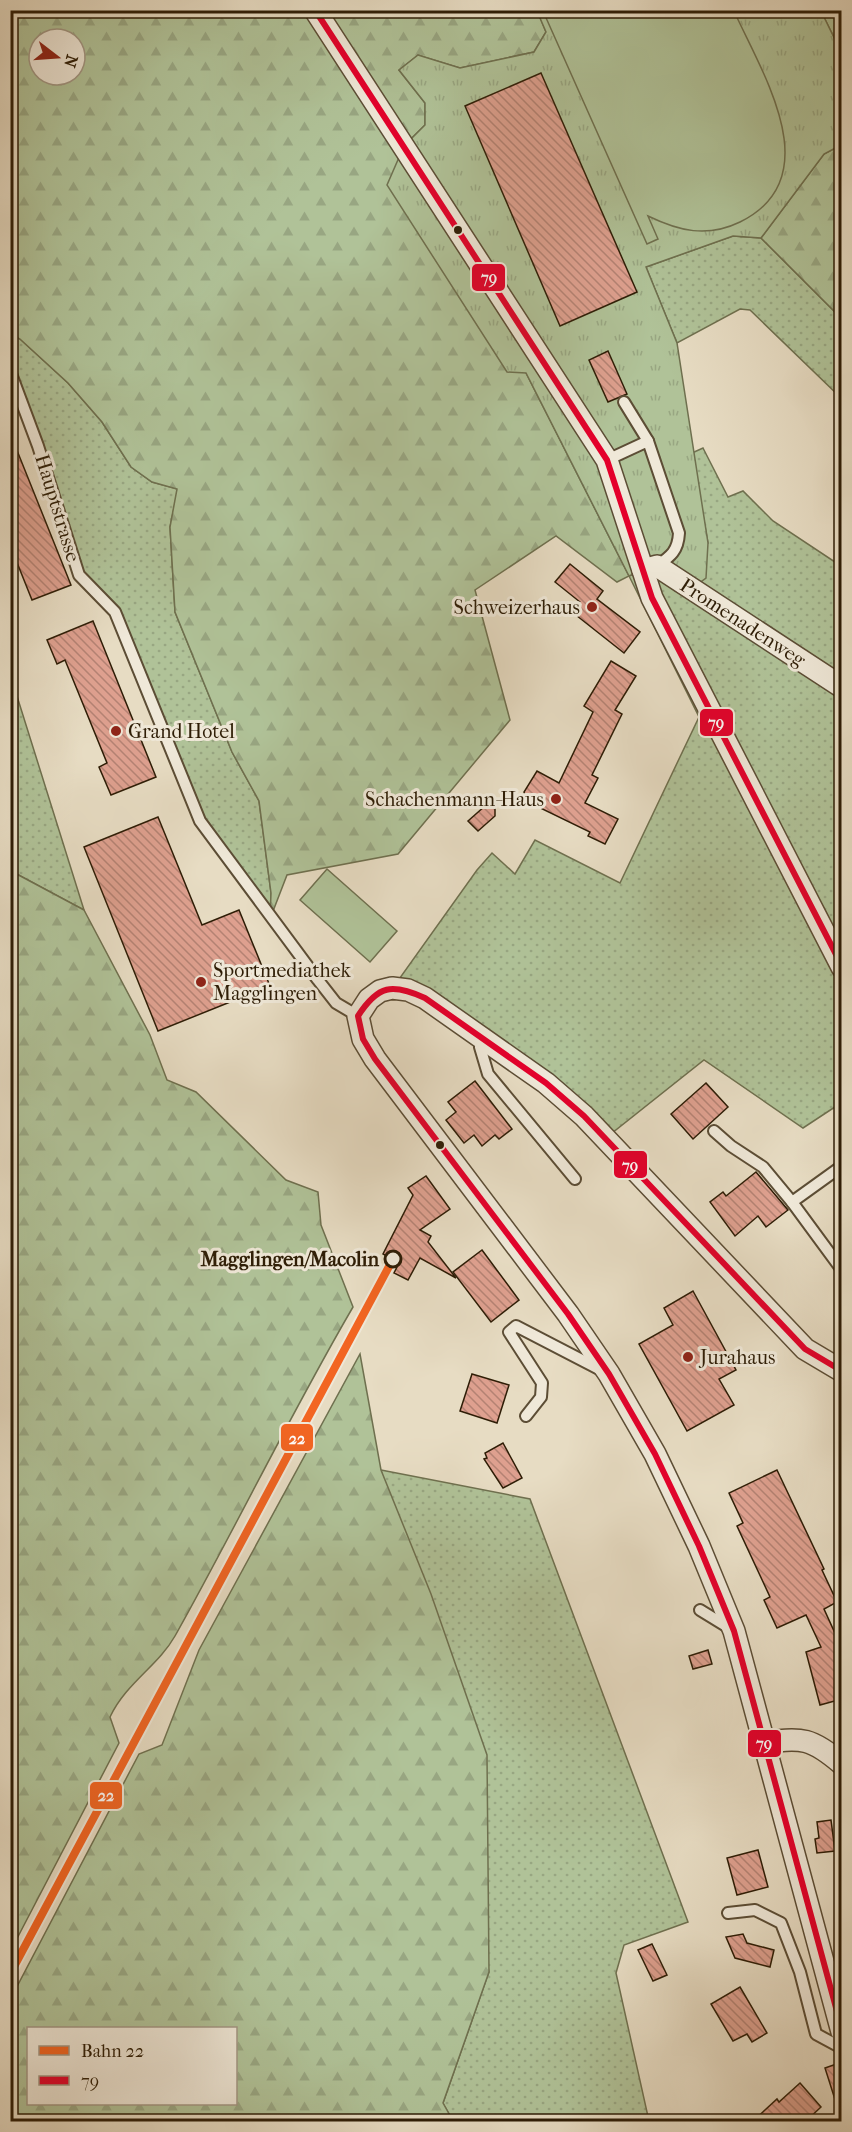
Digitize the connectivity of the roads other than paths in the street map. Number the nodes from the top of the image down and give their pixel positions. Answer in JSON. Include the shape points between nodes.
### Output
{"nodes":[{"id":1,"x":315,"y":10,"type":"edge"},
{"id":2,"x":10,"y":371,"type":"edge"},
{"id":3,"x":624,"y":402,"type":"dead end"},
{"id":4,"x":648,"y":441,"type":"junction"},
{"id":5,"x":608,"y":460,"type":"junction"},
{"id":6,"x":650,"y":568,"type":"junction"},
{"id":7,"x":842,"y":687,"type":"edge"},
{"id":8,"x":842,"y":966,"type":"edge"},
{"id":9,"x":358,"y":1016,"type":"junction"},
{"id":10,"x":484,"y":1038,"type":"junction"},
{"id":11,"x":714,"y":1131,"type":"dead end"},
{"id":12,"x":842,"y":1166,"type":"edge"},
{"id":13,"x":575,"y":1179,"type":"dead end"},
{"id":14,"x":792,"y":1202,"type":"junction"},
{"id":15,"x":842,"y":1270,"type":"edge"},
{"id":16,"x":839,"y":1364,"type":"edge"},
{"id":17,"x":609,"y":1374,"type":"junction"},
{"id":18,"x":526,"y":1416,"type":"dead end"},
{"id":19,"x":700,"y":1610,"type":"dead end"},
{"id":20,"x":734,"y":1631,"type":"junction"},
{"id":21,"x":764,"y":1743,"type":"junction"},
{"id":22,"x":842,"y":1764,"type":"edge"},
{"id":23,"x":728,"y":1914,"type":"dead end"},
{"id":24,"x":835,"y":1979,"type":"edge"},
{"id":25,"x":842,"y":2032,"type":"edge"},
{"id":26,"x":842,"y":2048,"type":"edge"}],
"edges":[{"from":1,"to":5,"type":"street"},
{"from":2,"to":9,"type":"lane","name":"Hauptstrasse","via":[[79,575],[114,612],[200,821],[270,920],[336,1003]]},
{"from":3,"to":4,"type":"lane"},
{"from":4,"to":5,"type":"lane"},
{"from":4,"to":6,"type":"lane","via":[[679,533],[673,555]]},
{"from":5,"to":6,"type":"street"},
{"from":6,"to":7,"type":"street","name":"Promenadenweg"},
{"from":6,"to":8,"type":"street","via":[[651,598]]},
{"from":9,"to":10,"type":"street","via":[[380,991],[408,990]]},
{"from":9,"to":17,"type":"street","via":[[363,1039],[375,1059],[466,1176]]},
{"from":10,"to":13,"type":"lane","via":[[480,1047],[488,1074]]},
{"from":10,"to":16,"type":"street","via":[[584,1116],[812,1354]]},
{"from":11,"to":14,"type":"lane","via":[[763,1167]]},
{"from":12,"to":14,"type":"lane"},
{"from":14,"to":15,"type":"lane"},
{"from":17,"to":18,"type":"lane","via":[[516,1326],[508,1332],[542,1383],[541,1397]]},
{"from":17,"to":20,"type":"street","via":[[655,1454]]},
{"from":19,"to":20,"type":"lane"},
{"from":20,"to":21,"type":"street"},
{"from":21,"to":22,"type":"street","via":[[801,1738],[826,1750]]},
{"from":21,"to":24,"type":"street"},
{"from":23,"to":26,"type":"lane","via":[[755,1910],[781,1923],[800,1972],[816,2034]]},
{"from":24,"to":25,"type":"street"}]}
